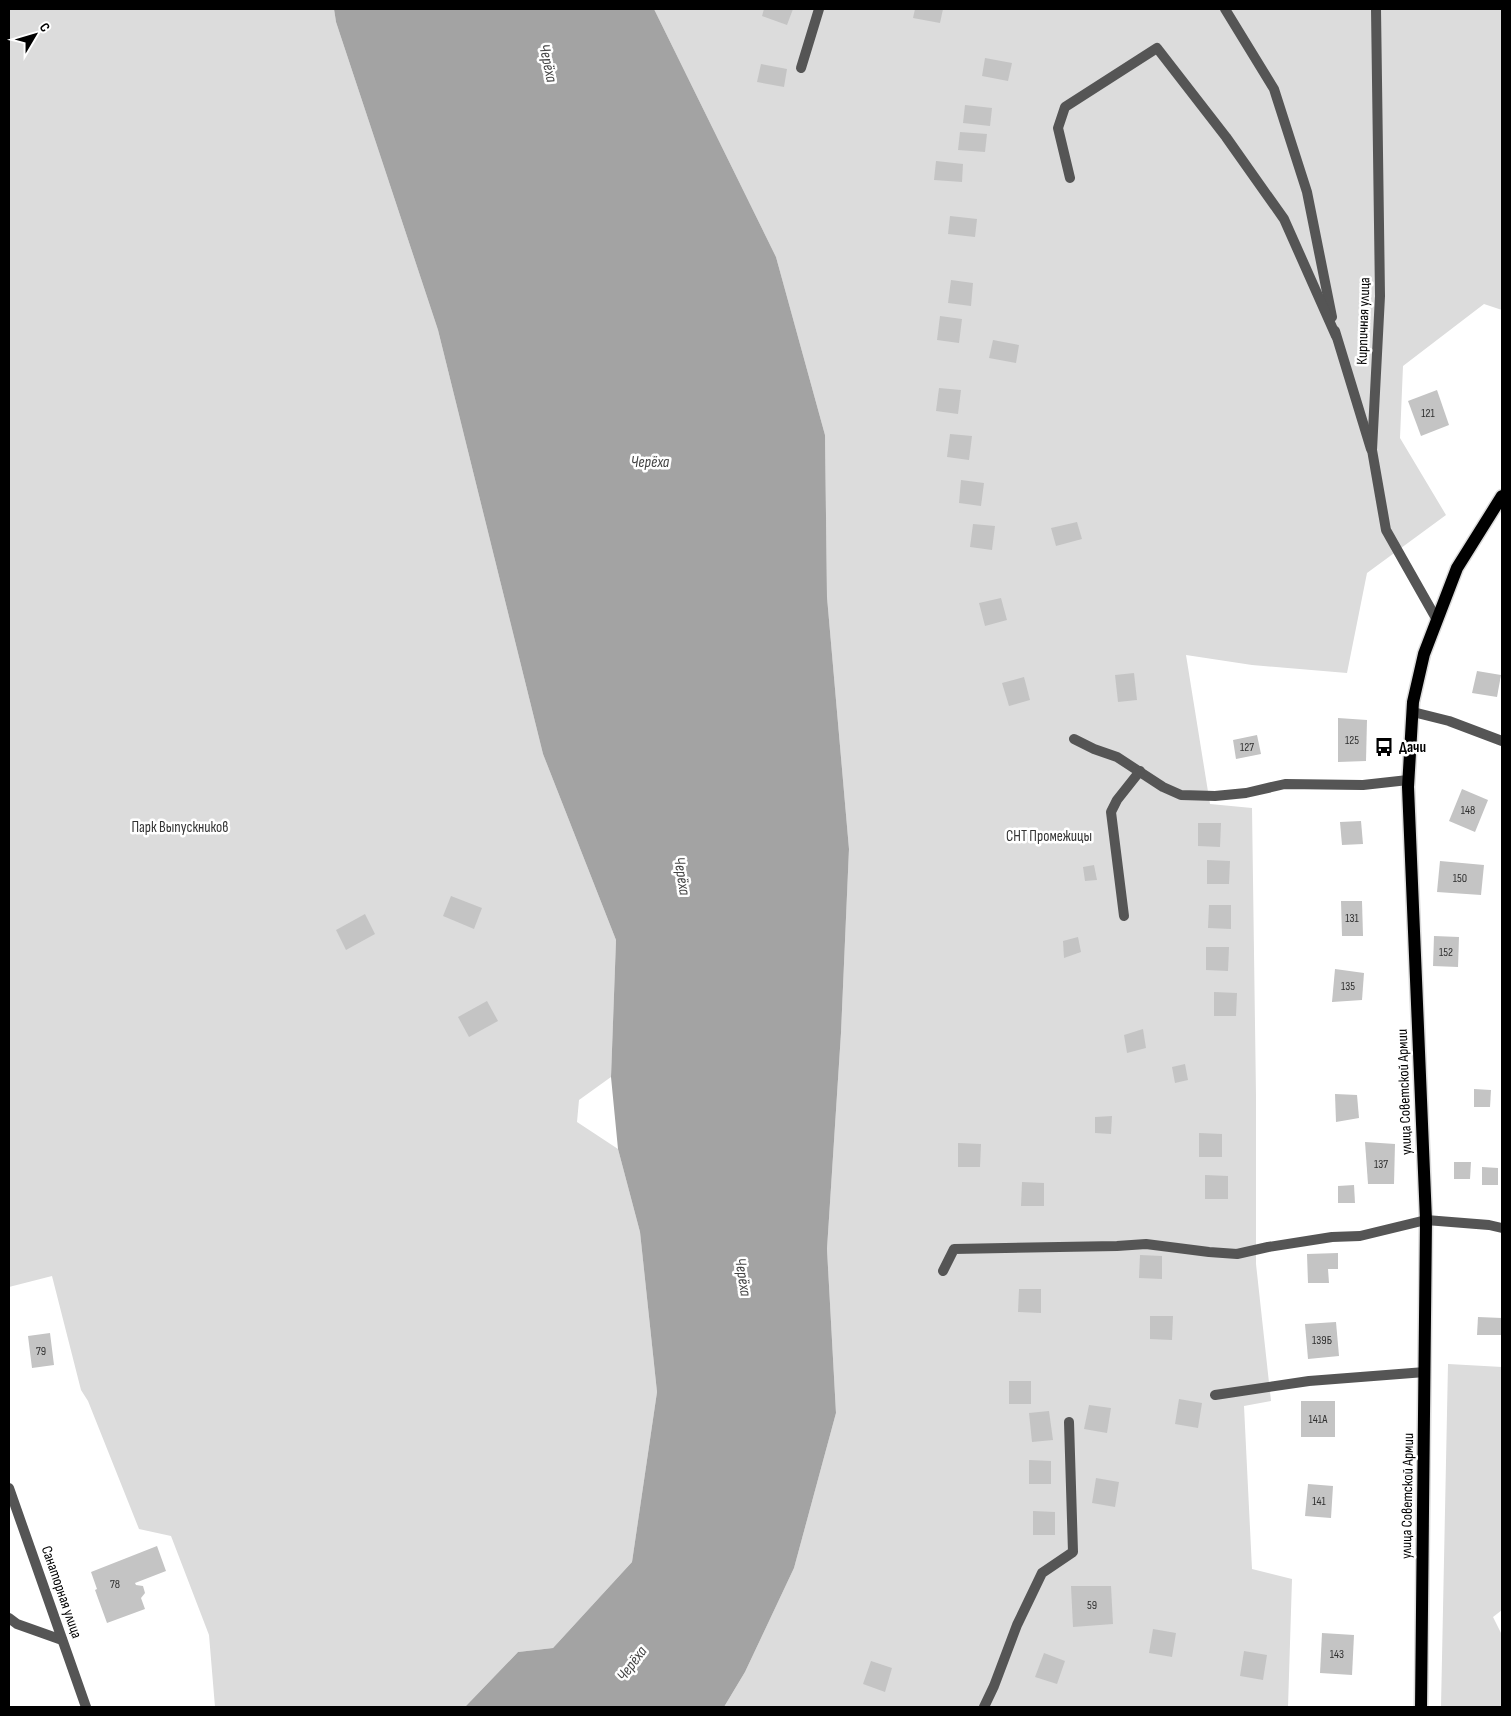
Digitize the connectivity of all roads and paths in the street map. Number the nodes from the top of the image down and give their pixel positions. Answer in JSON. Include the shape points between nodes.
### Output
{"nodes":[{"id":1,"x":819,"y":9,"type":"edge"},
{"id":2,"x":1225,"y":9,"type":"edge"},
{"id":3,"x":1376,"y":9,"type":"edge"},
{"id":4,"x":801,"y":68,"type":"dead end"},
{"id":5,"x":1070,"y":178,"type":"dead end"},
{"id":6,"x":1336,"y":336,"type":"junction"},
{"id":7,"x":1372,"y":450,"type":"junction"},
{"id":8,"x":1502,"y":496,"type":"edge"},
{"id":9,"x":1437,"y":620,"type":"junction"},
{"id":10,"x":1413,"y":712,"type":"junction"},
{"id":11,"x":1074,"y":739,"type":"dead end"},
{"id":12,"x":1502,"y":741,"type":"edge"},
{"id":13,"x":1140,"y":771,"type":"junction"},
{"id":14,"x":1408,"y":780,"type":"junction"},
{"id":15,"x":1124,"y":916,"type":"dead end"},
{"id":16,"x":1426,"y":1220,"type":"junction"},
{"id":17,"x":1502,"y":1228,"type":"edge"},
{"id":18,"x":943,"y":1271,"type":"dead end"},
{"id":19,"x":1424,"y":1372,"type":"junction"},
{"id":20,"x":1215,"y":1395,"type":"dead end"},
{"id":21,"x":1069,"y":1422,"type":"dead end"},
{"id":22,"x":9,"y":1488,"type":"edge"},
{"id":23,"x":9,"y":1618,"type":"edge"},
{"id":24,"x":62,"y":1640,"type":"junction"},
{"id":25,"x":86,"y":1707,"type":"edge"},
{"id":26,"x":984,"y":1707,"type":"edge"},
{"id":27,"x":1421,"y":1707,"type":"edge"}],
"edges":[{"from":1,"to":4,"type":"street"},
{"from":2,"to":6,"type":"street","via":[[1274,89],[1307,192]]},
{"from":3,"to":7,"type":"street","name":"Кирпичная улица","via":[[1380,296]]},
{"from":5,"to":6,"type":"street","via":[[1058,128],[1064,107],[1157,48],[1284,219]]},
{"from":6,"to":7,"type":"street"},
{"from":7,"to":9,"type":"street","name":"Кирпичная улица","via":[[1386,530]]},
{"from":8,"to":9,"type":"main road","name":"улица Советской Армии","via":[[1457,568]]},
{"from":9,"to":10,"type":"main road","name":"улица Советской Армии","via":[[1424,654]]},
{"from":10,"to":12,"type":"street","via":[[1449,720]]},
{"from":10,"to":14,"type":"main road","name":"улица Советской Армии"},
{"from":11,"to":13,"type":"street","via":[[1117,756]]},
{"from":13,"to":14,"type":"street","via":[[1181,795],[1215,796],[1285,784],[1364,784]]},
{"from":13,"to":15,"type":"street","via":[[1117,800],[1112,812]]},
{"from":14,"to":16,"type":"main road","name":"улица Советской Армии"},
{"from":16,"to":17,"type":"street"},
{"from":16,"to":18,"type":"street","via":[[1360,1236],[1332,1237],[1237,1254],[1146,1244],[954,1249]]},
{"from":16,"to":19,"type":"main road","name":"улица Советской Армии"},
{"from":19,"to":20,"type":"street","via":[[1309,1381]]},
{"from":19,"to":27,"type":"main road","name":"улица Советской Армии"},
{"from":21,"to":26,"type":"street","via":[[1073,1552],[1042,1573]]},
{"from":22,"to":24,"type":"street","name":"Санаторная улица"},
{"from":23,"to":24,"type":"street"},
{"from":24,"to":25,"type":"street","name":"Санаторная улица"}]}
